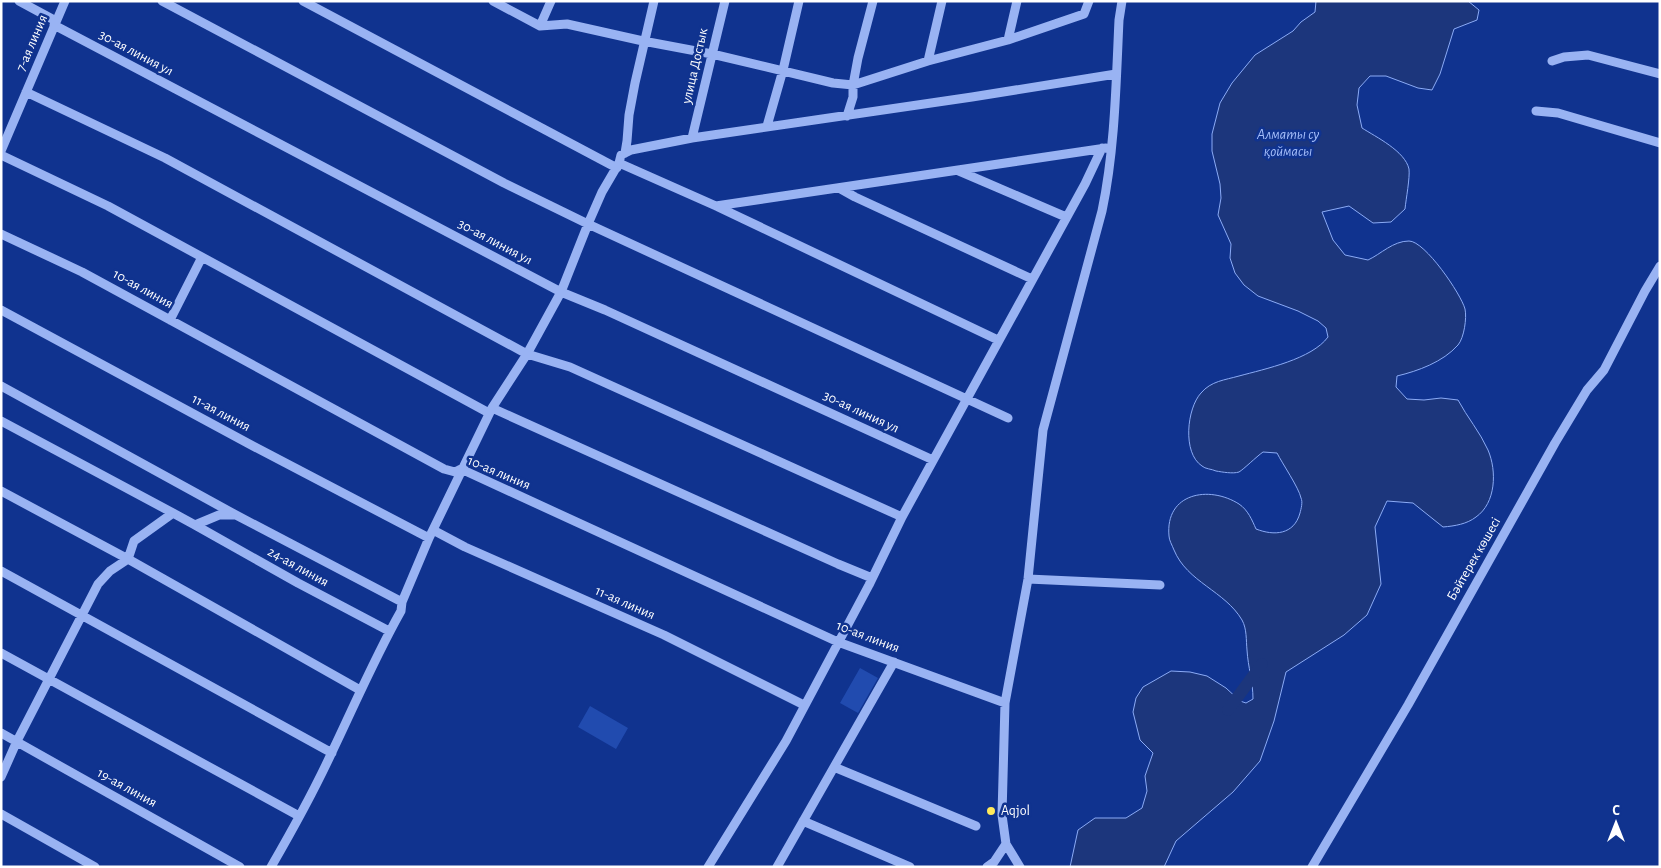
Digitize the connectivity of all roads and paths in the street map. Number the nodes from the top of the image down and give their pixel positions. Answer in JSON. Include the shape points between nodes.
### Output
{"nodes":[{"id":1,"x":19,"y":1,"type":"edge"},
{"id":2,"x":65,"y":1,"type":"edge"},
{"id":3,"x":162,"y":1,"type":"edge"},
{"id":4,"x":304,"y":1,"type":"edge"},
{"id":5,"x":493,"y":1,"type":"edge"},
{"id":6,"x":552,"y":1,"type":"edge"},
{"id":7,"x":654,"y":1,"type":"edge"},
{"id":8,"x":726,"y":1,"type":"edge"},
{"id":9,"x":799,"y":1,"type":"edge"},
{"id":10,"x":873,"y":1,"type":"edge"},
{"id":11,"x":942,"y":1,"type":"edge"},
{"id":12,"x":1018,"y":1,"type":"edge"},
{"id":13,"x":1089,"y":1,"type":"edge"},
{"id":14,"x":1122,"y":1,"type":"edge"},
{"id":15,"x":55,"y":23,"type":"junction"},
{"id":16,"x":540,"y":26,"type":"junction"},
{"id":17,"x":1008,"y":40,"type":"junction"},
{"id":18,"x":644,"y":41,"type":"junction"},
{"id":19,"x":712,"y":54,"type":"junction"},
{"id":20,"x":928,"y":61,"type":"junction"},
{"id":21,"x":1552,"y":61,"type":"dead end"},
{"id":22,"x":783,"y":70,"type":"junction"},
{"id":23,"x":1116,"y":74,"type":"junction"},
{"id":24,"x":1660,"y":74,"type":"edge"},
{"id":25,"x":853,"y":84,"type":"junction"},
{"id":26,"x":26,"y":92,"type":"junction"},
{"id":27,"x":1536,"y":111,"type":"dead end"},
{"id":28,"x":847,"y":116,"type":"junction"},
{"id":29,"x":767,"y":126,"type":"junction"},
{"id":30,"x":692,"y":138,"type":"junction"},
{"id":31,"x":1660,"y":143,"type":"edge"},
{"id":32,"x":1107,"y":148,"type":"junction"},
{"id":33,"x":1,"y":151,"type":"edge"},
{"id":34,"x":625,"y":153,"type":"junction"},
{"id":35,"x":1,"y":155,"type":"edge"},
{"id":36,"x":618,"y":165,"type":"junction"},
{"id":37,"x":957,"y":170,"type":"junction"},
{"id":38,"x":839,"y":188,"type":"junction"},
{"id":39,"x":716,"y":206,"type":"junction"},
{"id":40,"x":1066,"y":217,"type":"junction"},
{"id":41,"x":588,"y":224,"type":"junction"},
{"id":42,"x":1,"y":234,"type":"edge"},
{"id":43,"x":202,"y":257,"type":"junction"},
{"id":44,"x":1660,"y":266,"type":"edge"},
{"id":45,"x":1032,"y":279,"type":"junction"},
{"id":46,"x":561,"y":292,"type":"junction"},
{"id":47,"x":1,"y":310,"type":"edge"},
{"id":48,"x":170,"y":320,"type":"junction"},
{"id":49,"x":998,"y":340,"type":"junction"},
{"id":50,"x":527,"y":354,"type":"junction"},
{"id":51,"x":1,"y":386,"type":"edge"},
{"id":52,"x":968,"y":400,"type":"junction"},
{"id":53,"x":491,"y":411,"type":"junction"},
{"id":54,"x":1008,"y":418,"type":"dead end"},
{"id":55,"x":1,"y":421,"type":"edge"},
{"id":56,"x":933,"y":460,"type":"junction"},
{"id":57,"x":461,"y":469,"type":"junction"},
{"id":58,"x":1,"y":491,"type":"edge"},
{"id":59,"x":174,"y":513,"type":"junction"},
{"id":60,"x":236,"y":515,"type":"junction"},
{"id":61,"x":902,"y":518,"type":"junction"},
{"id":62,"x":194,"y":525,"type":"junction"},
{"id":63,"x":431,"y":534,"type":"junction"},
{"id":64,"x":128,"y":559,"type":"junction"},
{"id":65,"x":1,"y":571,"type":"edge"},
{"id":66,"x":872,"y":578,"type":"junction"},
{"id":67,"x":1028,"y":579,"type":"junction"},
{"id":68,"x":1160,"y":585,"type":"dead end"},
{"id":69,"x":402,"y":602,"type":"junction"},
{"id":70,"x":82,"y":614,"type":"junction"},
{"id":71,"x":389,"y":631,"type":"junction"},
{"id":72,"x":838,"y":642,"type":"junction"},
{"id":73,"x":1,"y":653,"type":"edge"},
{"id":74,"x":894,"y":662,"type":"junction"},
{"id":75,"x":50,"y":679,"type":"junction"},
{"id":76,"x":360,"y":690,"type":"junction"},
{"id":77,"x":1005,"y":703,"type":"junction"},
{"id":78,"x":804,"y":706,"type":"junction"},
{"id":79,"x":1,"y":733,"type":"edge"},
{"id":80,"x":17,"y":741,"type":"junction"},
{"id":81,"x":332,"y":753,"type":"junction"},
{"id":82,"x":834,"y":768,"type":"junction"},
{"id":83,"x":1,"y":776,"type":"edge"},
{"id":84,"x":1,"y":814,"type":"edge"},
{"id":85,"x":299,"y":816,"type":"junction"},
{"id":86,"x":803,"y":821,"type":"junction"},
{"id":87,"x":976,"y":826,"type":"dead end"},
{"id":88,"x":1006,"y":844,"type":"junction"},
{"id":89,"x":95,"y":867,"type":"edge"},
{"id":90,"x":240,"y":867,"type":"edge"},
{"id":91,"x":271,"y":867,"type":"edge"},
{"id":92,"x":708,"y":867,"type":"edge"},
{"id":93,"x":777,"y":867,"type":"edge"},
{"id":94,"x":910,"y":867,"type":"edge"},
{"id":95,"x":987,"y":867,"type":"edge"},
{"id":96,"x":1020,"y":867,"type":"edge"},
{"id":97,"x":1312,"y":867,"type":"edge"}],
"edges":[{"from":1,"to":15,"type":"street","name":"30-ая линия ул"},
{"from":2,"to":15,"type":"street","name":"7-ая линия"},
{"from":3,"to":41,"type":"street","via":[[504,183]]},
{"from":4,"to":36,"type":"street"},
{"from":5,"to":16,"type":"street"},
{"from":6,"to":16,"type":"street"},
{"from":7,"to":18,"type":"street"},
{"from":8,"to":19,"type":"street","name":"улица Достык"},
{"from":9,"to":22,"type":"street"},
{"from":10,"to":25,"type":"street"},
{"from":11,"to":20,"type":"street"},
{"from":12,"to":17,"type":"street"},
{"from":13,"to":17,"type":"street","via":[[1084,14]]},
{"from":14,"to":23,"type":"street"},
{"from":15,"to":26,"type":"street","name":"7-ая линия"},
{"from":15,"to":46,"type":"street","name":"30-ая линия ул"},
{"from":16,"to":18,"type":"street","via":[[567,24]]},
{"from":17,"to":20,"type":"street"},
{"from":18,"to":19,"type":"street"},
{"from":18,"to":34,"type":"street"},
{"from":19,"to":22,"type":"street"},
{"from":19,"to":30,"type":"street","name":"улица Достык"},
{"from":20,"to":25,"type":"street"},
{"from":21,"to":24,"type":"street","via":[[1588,55]]},
{"from":22,"to":25,"type":"street","via":[[834,83]]},
{"from":22,"to":29,"type":"street"},
{"from":23,"to":28,"type":"street"},
{"from":23,"to":32,"type":"street"},
{"from":25,"to":28,"type":"street"},
{"from":26,"to":33,"type":"street","name":"7-ая линия"},
{"from":26,"to":50,"type":"street","via":[[165,158]]},
{"from":27,"to":31,"type":"street","via":[[1558,113]]},
{"from":28,"to":29,"type":"street"},
{"from":29,"to":30,"type":"street"},
{"from":30,"to":34,"type":"street"},
{"from":32,"to":37,"type":"street"},
{"from":32,"to":40,"type":"street"},
{"from":32,"to":67,"type":"street","via":[[1108,183],[1102,211],[1043,430]]},
{"from":34,"to":36,"type":"street"},
{"from":35,"to":43,"type":"street","via":[[108,206]]},
{"from":36,"to":39,"type":"street"},
{"from":36,"to":41,"type":"street"},
{"from":37,"to":38,"type":"street"},
{"from":37,"to":40,"type":"street"},
{"from":38,"to":39,"type":"street"},
{"from":38,"to":45,"type":"street"},
{"from":39,"to":49,"type":"street"},
{"from":40,"to":45,"type":"street"},
{"from":41,"to":46,"type":"street"},
{"from":41,"to":52,"type":"street"},
{"from":42,"to":48,"type":"street","name":"10-ая линия","via":[[82,272]]},
{"from":43,"to":48,"type":"street"},
{"from":43,"to":53,"type":"street"},
{"from":44,"to":97,"type":"street","name":"Бәйтерек көшесі","via":[[1604,370],[1586,390]]},
{"from":45,"to":49,"type":"street"},
{"from":46,"to":50,"type":"street"},
{"from":46,"to":56,"type":"street","name":"30-ая линия ул"},
{"from":47,"to":63,"type":"street","name":"11-ая линия","via":[[253,446]]},
{"from":48,"to":57,"type":"street","name":"10-ая линия","via":[[444,469],[456,472]]},
{"from":49,"to":52,"type":"street"},
{"from":50,"to":53,"type":"street"},
{"from":50,"to":61,"type":"street","via":[[570,368]]},
{"from":51,"to":60,"type":"street"},
{"from":52,"to":54,"type":"street"},
{"from":52,"to":56,"type":"street"},
{"from":53,"to":57,"type":"street"},
{"from":53,"to":66,"type":"street"},
{"from":55,"to":59,"type":"street"},
{"from":56,"to":61,"type":"street"},
{"from":57,"to":63,"type":"street"},
{"from":57,"to":72,"type":"street","name":"10-ая линия"},
{"from":58,"to":64,"type":"street"},
{"from":59,"to":62,"type":"street","name":"24-ая линия"},
{"from":59,"to":64,"type":"street","via":[[134,541]]},
{"from":60,"to":62,"type":"street","via":[[219,515]]},
{"from":60,"to":69,"type":"street"},
{"from":61,"to":66,"type":"street"},
{"from":62,"to":71,"type":"street","name":"24-ая линия"},
{"from":63,"to":69,"type":"street"},
{"from":63,"to":78,"type":"street","name":"11-ая линия","via":[[664,635]]},
{"from":64,"to":70,"type":"street","via":[[98,584]]},
{"from":64,"to":76,"type":"street"},
{"from":65,"to":70,"type":"street"},
{"from":66,"to":72,"type":"street"},
{"from":67,"to":68,"type":"street"},
{"from":67,"to":77,"type":"street"},
{"from":69,"to":71,"type":"street","via":[[401,611]]},
{"from":70,"to":75,"type":"street"},
{"from":70,"to":81,"type":"street"},
{"from":71,"to":76,"type":"street"},
{"from":72,"to":74,"type":"street","name":"10-ая линия"},
{"from":72,"to":78,"type":"street"},
{"from":73,"to":75,"type":"street"},
{"from":74,"to":77,"type":"street","name":"10-ая линия"},
{"from":74,"to":82,"type":"street"},
{"from":75,"to":80,"type":"street"},
{"from":75,"to":85,"type":"street"},
{"from":76,"to":81,"type":"street"},
{"from":77,"to":88,"type":"street","via":[[1002,815]]},
{"from":78,"to":92,"type":"street"},
{"from":79,"to":80,"type":"street","name":"19-ая линия"},
{"from":80,"to":83,"type":"street"},
{"from":80,"to":90,"type":"street","name":"19-ая линия"},
{"from":81,"to":85,"type":"street"},
{"from":82,"to":86,"type":"street"},
{"from":82,"to":87,"type":"street"},
{"from":84,"to":89,"type":"street"},
{"from":85,"to":91,"type":"street"},
{"from":86,"to":93,"type":"street"},
{"from":86,"to":94,"type":"street"},
{"from":88,"to":95,"type":"street"},
{"from":88,"to":96,"type":"street"}]}
